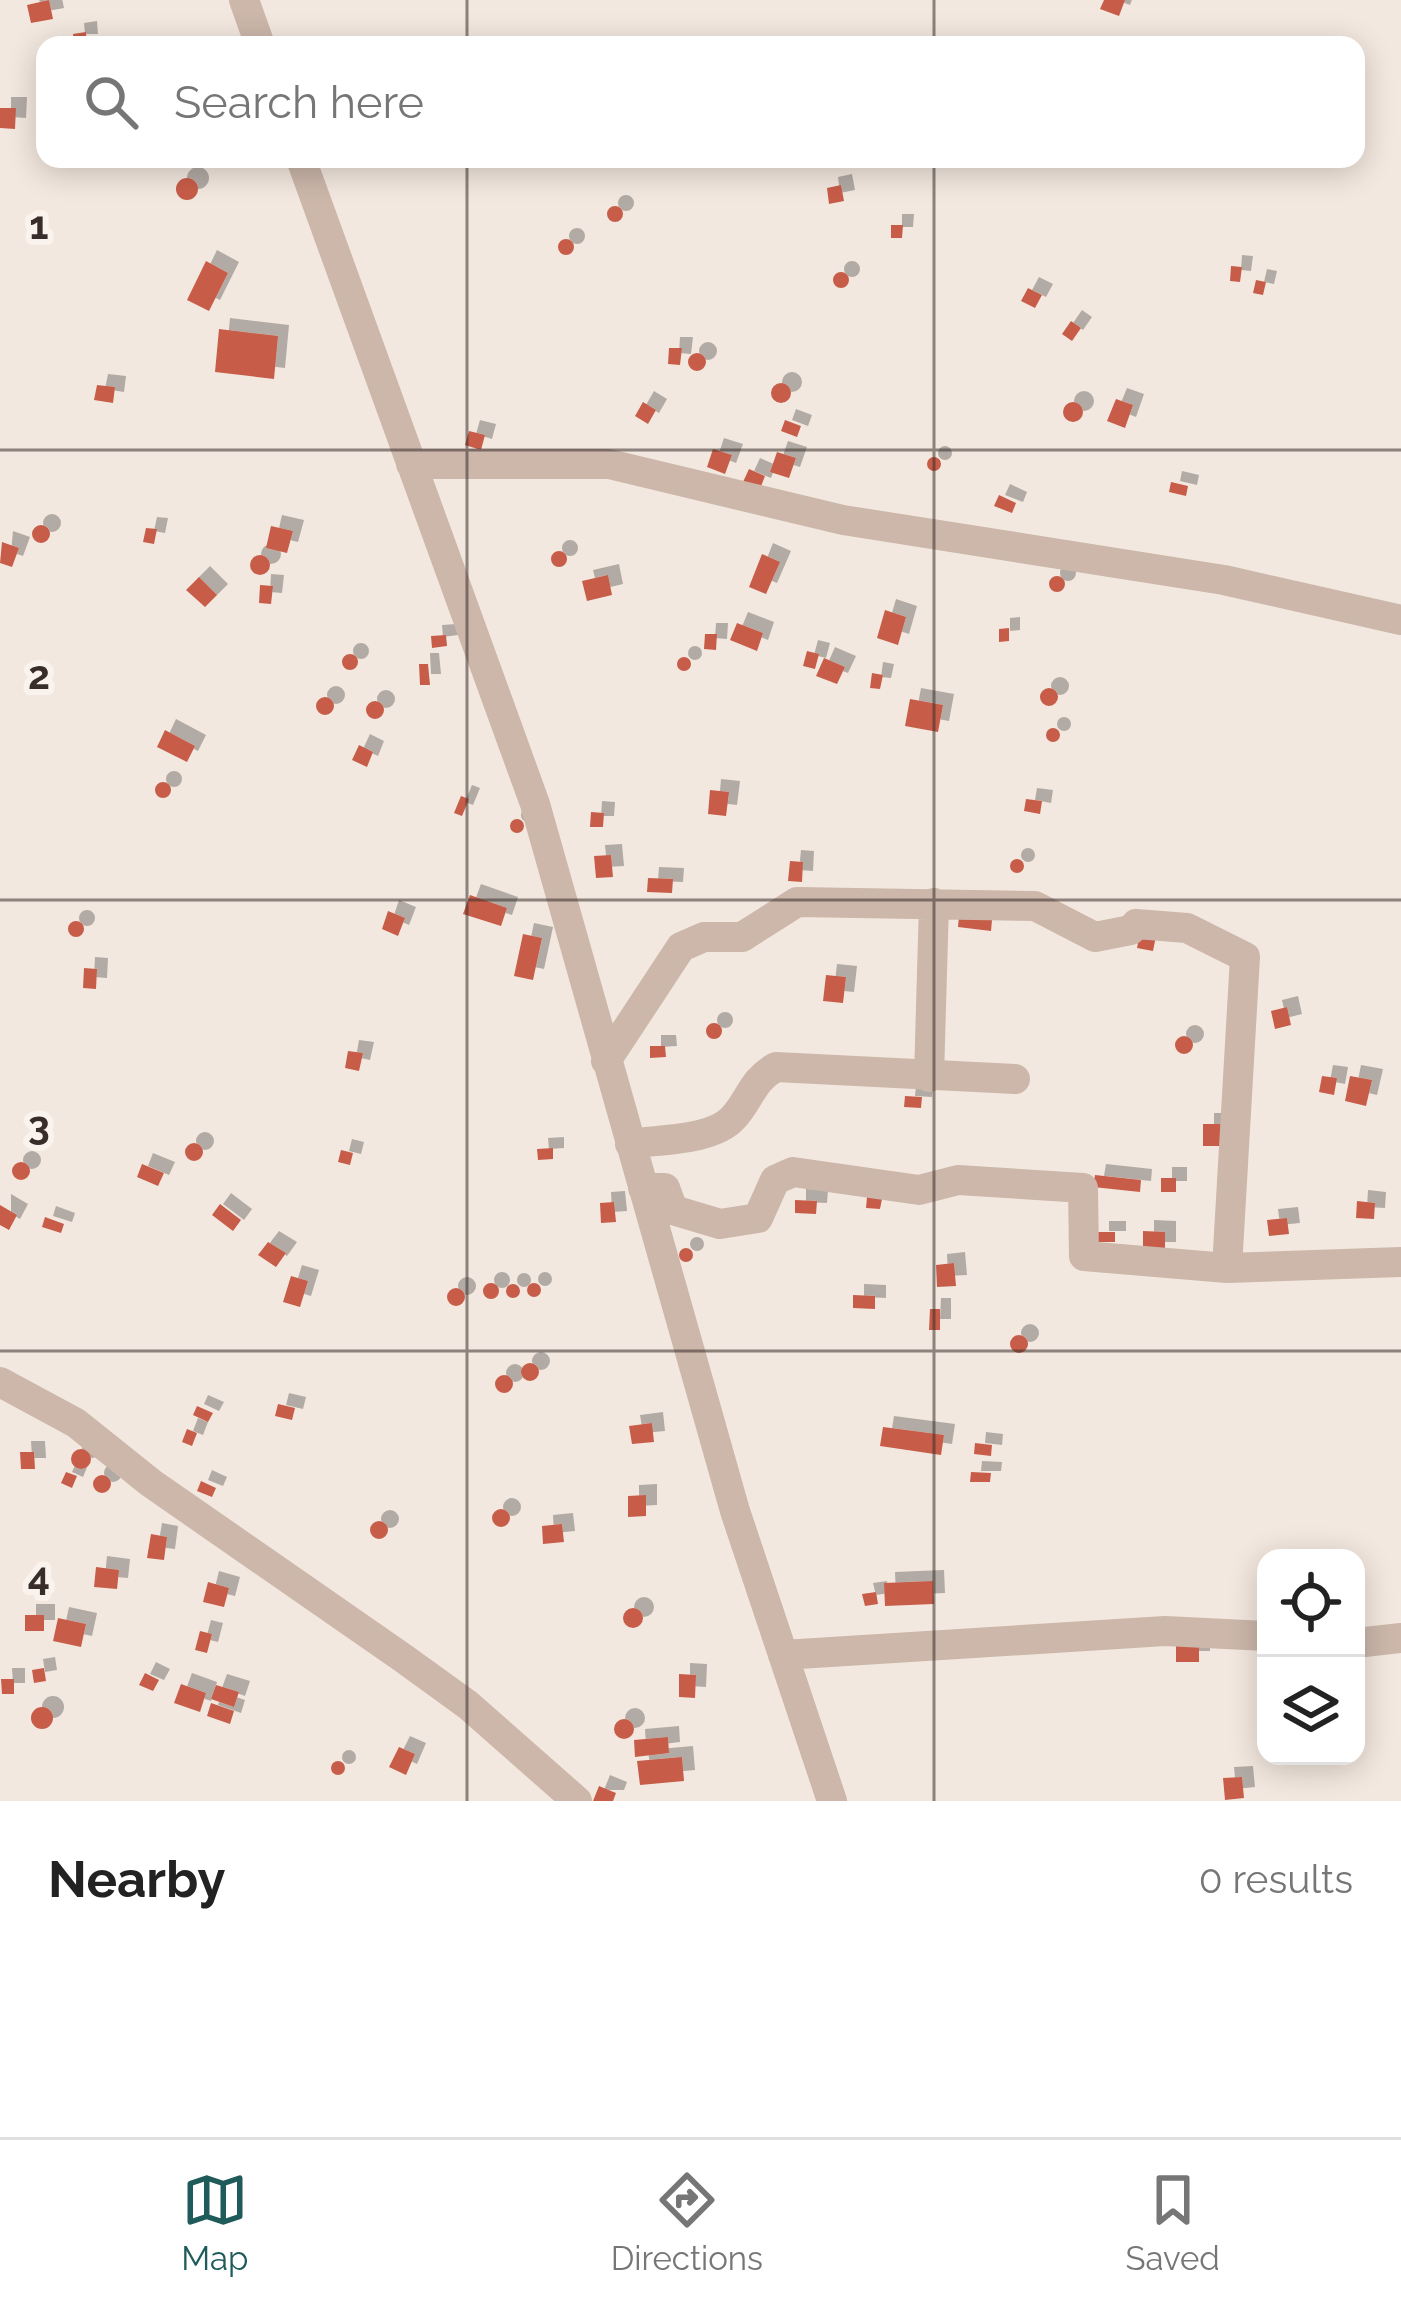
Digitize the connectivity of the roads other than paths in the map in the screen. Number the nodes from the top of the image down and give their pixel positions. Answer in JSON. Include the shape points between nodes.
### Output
{"nodes":[{"id":1,"x":244,"y":0,"type":"edge"},
{"id":2,"x":257,"y":36,"type":"edge"},
{"id":3,"x":304,"y":168,"type":"edge"},
{"id":4,"x":411,"y":464,"type":"junction"},
{"id":5,"x":1401,"y":620,"type":"edge"},
{"id":6,"x":934,"y":903,"type":"junction"},
{"id":7,"x":606,"y":1061,"type":"junction"},
{"id":8,"x":929,"y":1077,"type":"junction"},
{"id":9,"x":1015,"y":1079,"type":"dead end"},
{"id":10,"x":630,"y":1144,"type":"junction"},
{"id":11,"x":643,"y":1188,"type":"junction"},
{"id":12,"x":1401,"y":1262,"type":"edge"},
{"id":13,"x":1227,"y":1268,"type":"junction"},
{"id":14,"x":0,"y":1382,"type":"edge"},
{"id":15,"x":1257,"y":1635,"type":"edge"},
{"id":16,"x":1401,"y":1638,"type":"edge"},
{"id":17,"x":1365,"y":1642,"type":"edge"},
{"id":18,"x":784,"y":1655,"type":"junction"},
{"id":19,"x":578,"y":1801,"type":"edge"},
{"id":20,"x":832,"y":1801,"type":"edge"}],
"edges":[{"from":1,"to":2,"type":"street"},
{"from":3,"to":4,"type":"street"},
{"from":4,"to":5,"type":"street","via":[[609,464],[843,520],[1224,580]]},
{"from":4,"to":7,"type":"street","via":[[536,804]]},
{"from":6,"to":7,"type":"street","via":[[808,900],[785,906],[742,937],[688,942]]},
{"from":6,"to":8,"type":"street"},
{"from":6,"to":13,"type":"street","via":[[1035,906],[1095,937],[1136,924],[1187,928],[1245,956]]},
{"from":7,"to":10,"type":"street"},
{"from":8,"to":9,"type":"street"},
{"from":8,"to":10,"type":"street","via":[[776,1067],[718,1130]]},
{"from":10,"to":11,"type":"street"},
{"from":11,"to":13,"type":"street","via":[[665,1188],[673,1210],[720,1224],[758,1218],[775,1180],[793,1172],[919,1190],[958,1180],[1083,1188],[1084,1256]]},
{"from":11,"to":18,"type":"street"},
{"from":12,"to":13,"type":"street"},
{"from":14,"to":19,"type":"street","via":[[76,1423],[404,1658]]},
{"from":15,"to":18,"type":"street","via":[[1165,1630]]},
{"from":16,"to":17,"type":"street"},
{"from":18,"to":20,"type":"street"}]}
